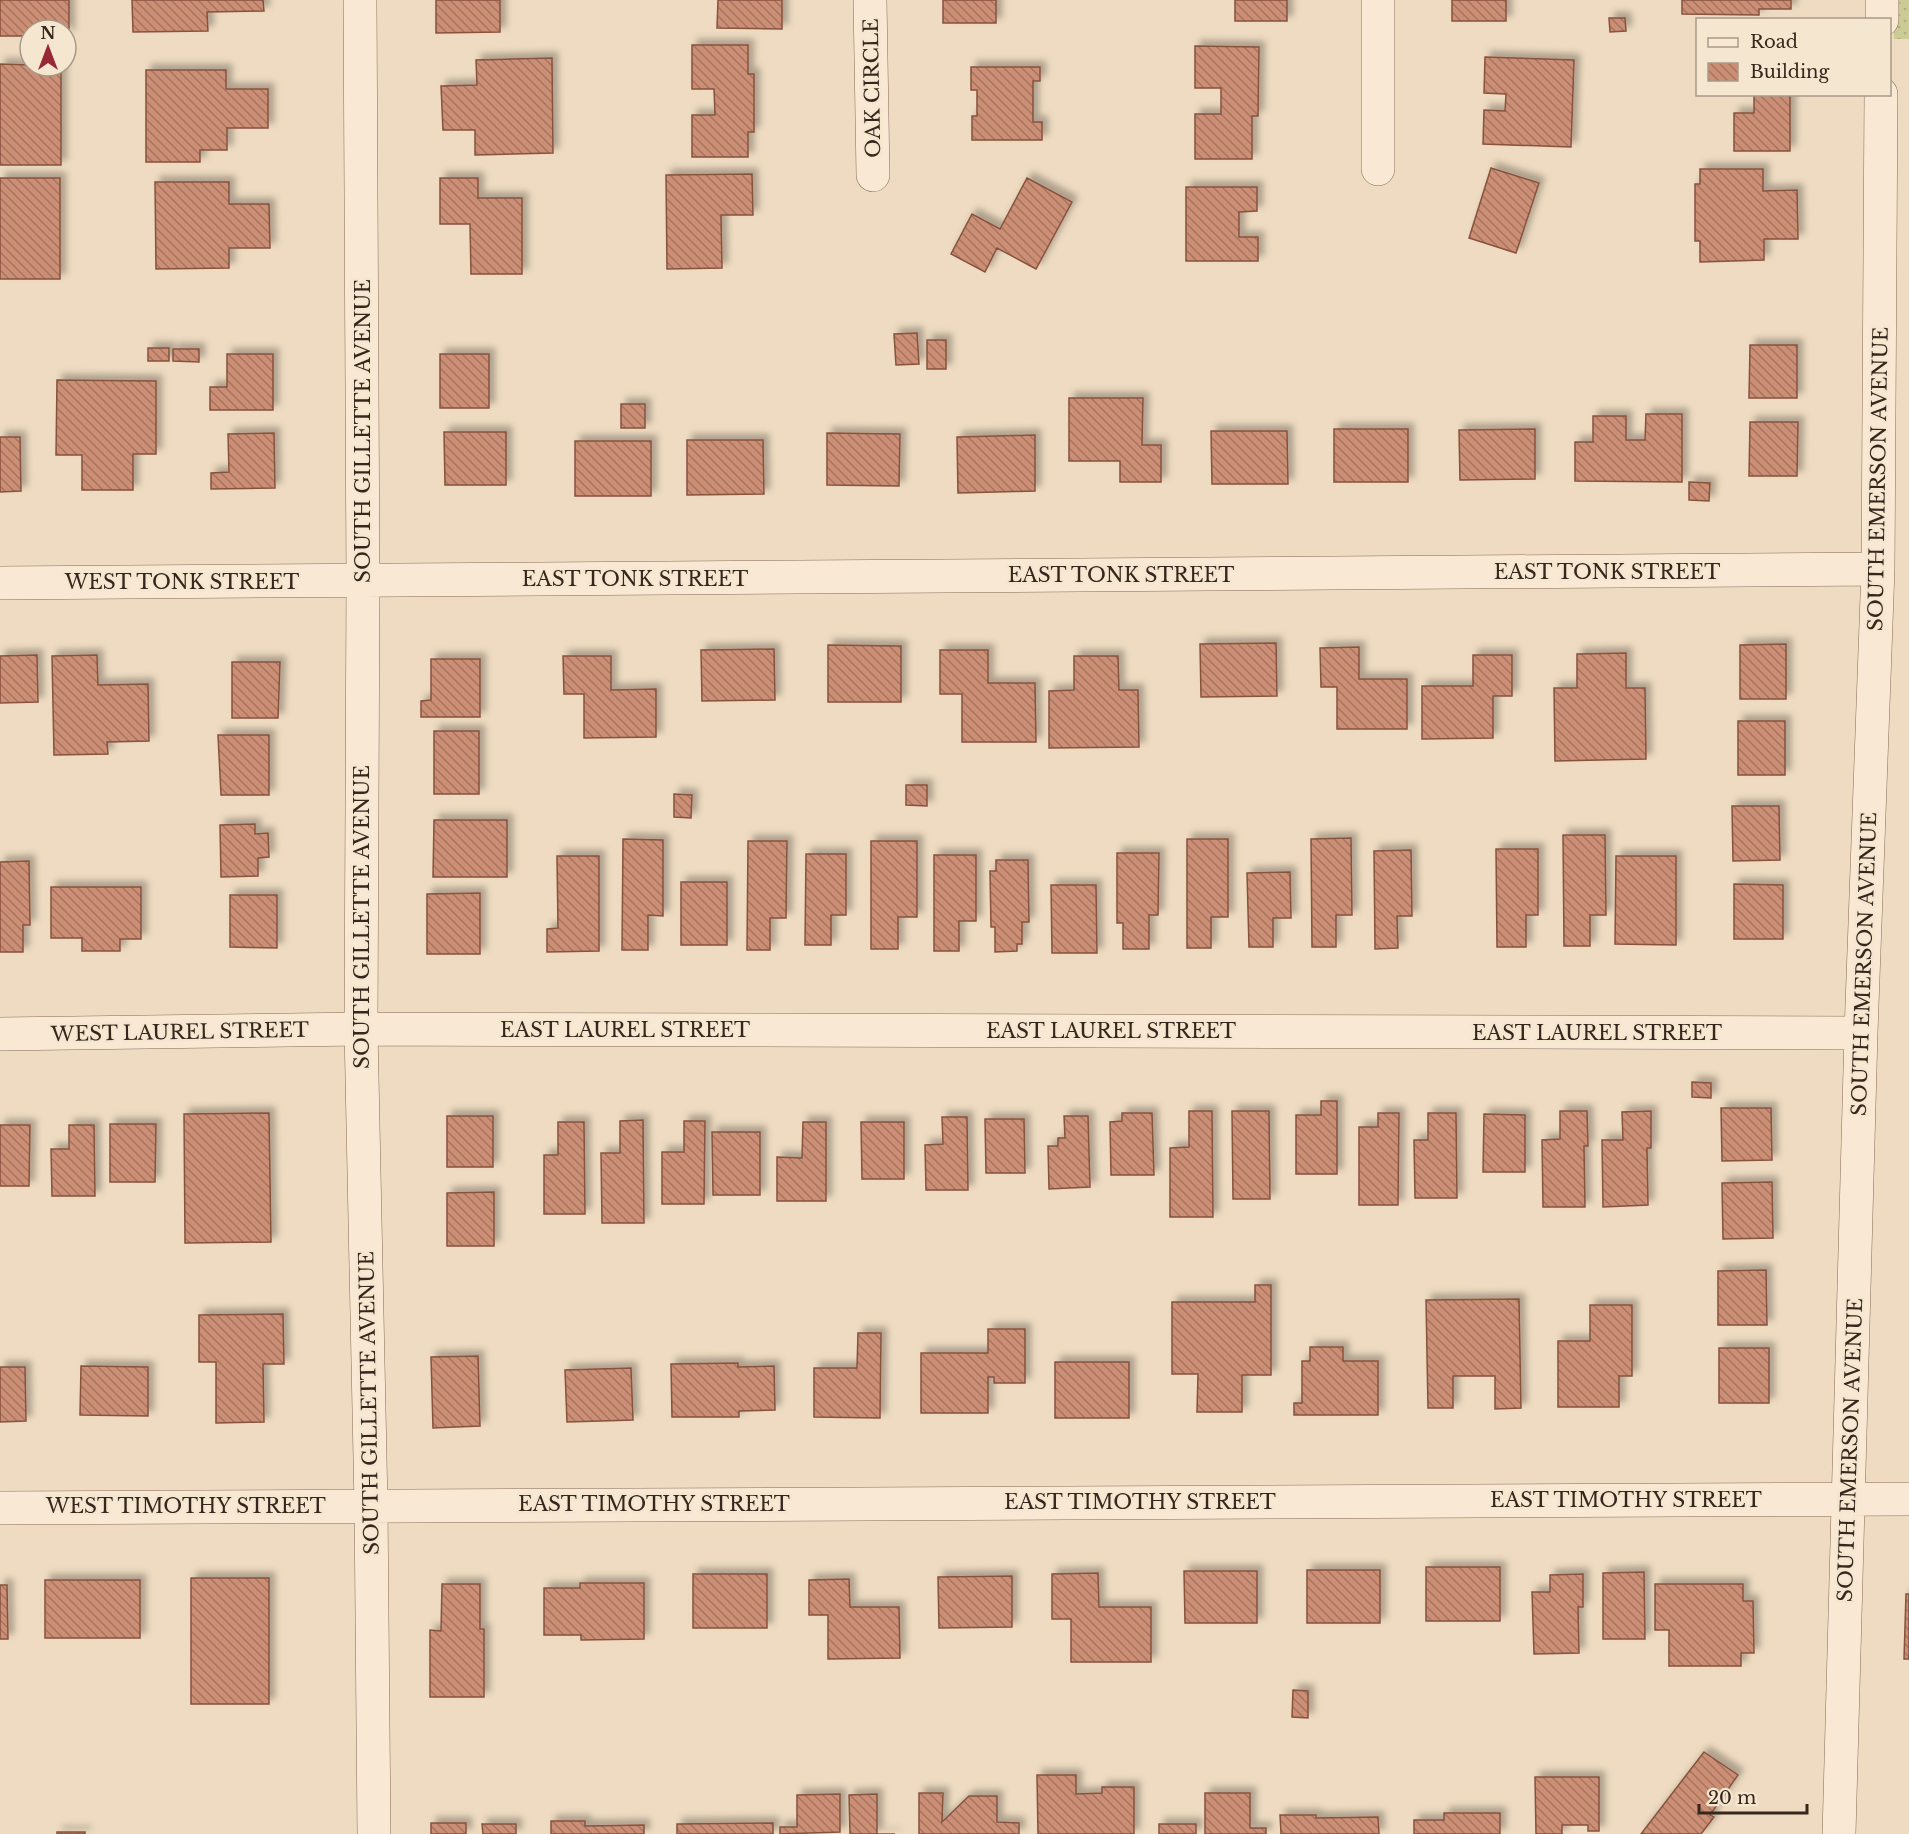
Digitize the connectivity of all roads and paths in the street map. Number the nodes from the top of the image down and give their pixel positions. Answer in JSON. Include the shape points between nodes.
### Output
{"nodes":[{"id":1,"x":360,"y":0,"type":"edge"},
{"id":2,"x":870,"y":0,"type":"edge"},
{"id":3,"x":1378,"y":0,"type":"edge"},
{"id":4,"x":1882,"y":0,"type":"edge"},
{"id":5,"x":1882,"y":18,"type":"edge"},
{"id":6,"x":1881,"y":96,"type":"edge"},
{"id":7,"x":1378,"y":169,"type":"dead end"},
{"id":8,"x":873,"y":176,"type":"dead end"},
{"id":9,"x":1878,"y":569,"type":"junction"},
{"id":10,"x":363,"y":581,"type":"junction"},
{"id":11,"x":0,"y":583,"type":"edge"},
{"id":12,"x":361,"y":1029,"type":"junction"},
{"id":13,"x":1861,"y":1033,"type":"junction"},
{"id":14,"x":0,"y":1034,"type":"edge"},
{"id":15,"x":1849,"y":1499,"type":"junction"},
{"id":16,"x":1909,"y":1499,"type":"edge"},
{"id":17,"x":371,"y":1505,"type":"junction"},
{"id":18,"x":0,"y":1508,"type":"edge"},
{"id":19,"x":374,"y":1834,"type":"edge"},
{"id":20,"x":1839,"y":1834,"type":"edge"}],
"edges":[{"from":1,"to":10,"type":"street","name":"SOUTH GILLETTE AVENUE"},
{"from":2,"to":8,"type":"street","name":"OAK CIRCLE"},
{"from":3,"to":7,"type":"street"},
{"from":4,"to":5,"type":"street"},
{"from":6,"to":9,"type":"street","name":"SOUTH EMERSON AVENUE"},
{"from":9,"to":10,"type":"street","name":"EAST TONK STREET"},
{"from":9,"to":13,"type":"street","name":"SOUTH EMERSON AVENUE"},
{"from":10,"to":11,"type":"street","name":"WEST TONK STREET"},
{"from":10,"to":12,"type":"street","name":"SOUTH GILLETTE AVENUE"},
{"from":12,"to":13,"type":"street","name":"EAST LAUREL STREET"},
{"from":12,"to":14,"type":"street","name":"WEST LAUREL STREET"},
{"from":12,"to":17,"type":"street","name":"SOUTH GILLETTE AVENUE"},
{"from":13,"to":15,"type":"street","name":"SOUTH EMERSON AVENUE"},
{"from":15,"to":16,"type":"street","name":"EAST TIMOTHY STREET"},
{"from":15,"to":17,"type":"street","name":"EAST TIMOTHY STREET"},
{"from":15,"to":20,"type":"street","name":"SOUTH EMERSON AVENUE"},
{"from":17,"to":18,"type":"street","name":"WEST TIMOTHY STREET"},
{"from":17,"to":19,"type":"street","name":"SOUTH GILLETTE AVENUE"}]}
